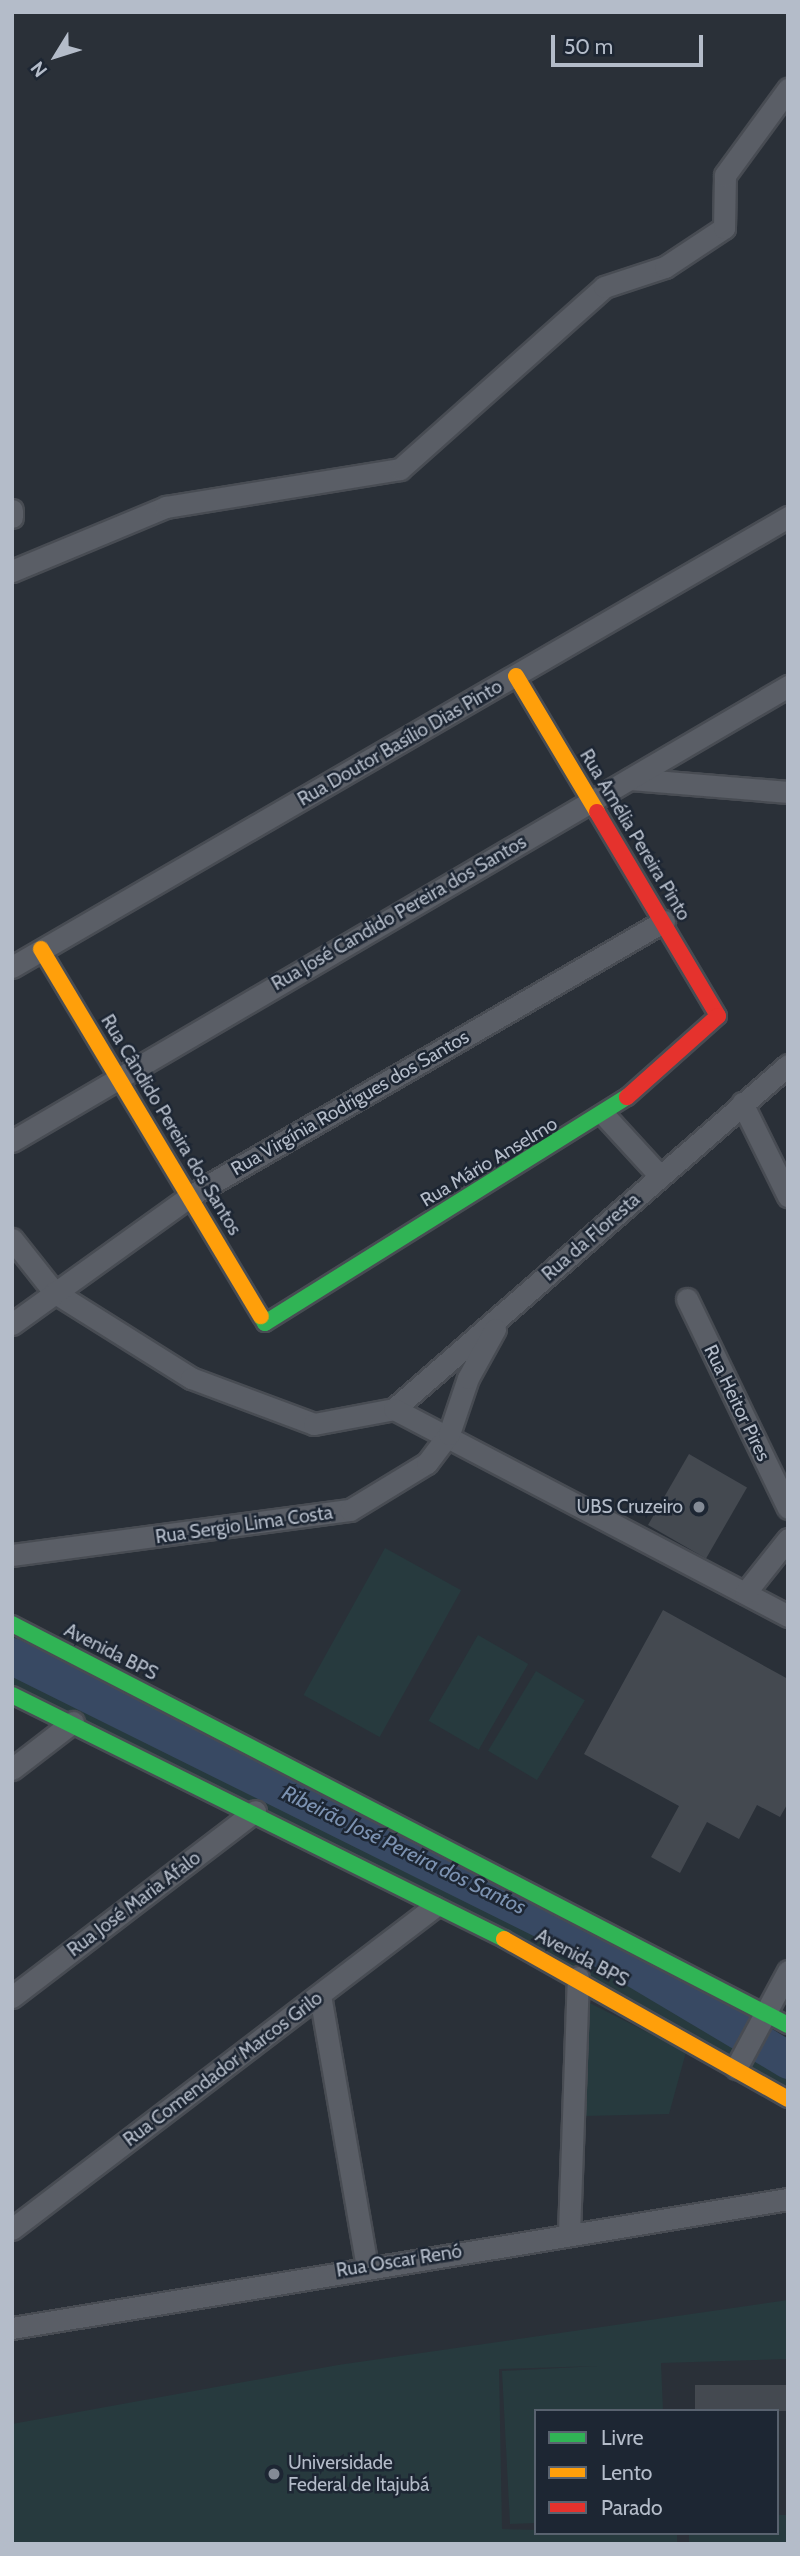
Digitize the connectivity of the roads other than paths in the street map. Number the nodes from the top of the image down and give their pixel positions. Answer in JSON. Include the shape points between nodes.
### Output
{"nodes":[{"id":1,"x":788,"y":89,"type":"edge"},
{"id":2,"x":12,"y":510,"type":"edge"},
{"id":3,"x":12,"y":517,"type":"edge"},
{"id":4,"x":788,"y":517,"type":"edge"},
{"id":5,"x":12,"y":572,"type":"edge"},
{"id":6,"x":516,"y":676,"type":"junction"},
{"id":7,"x":788,"y":686,"type":"edge"},
{"id":8,"x":630,"y":779,"type":"junction"},
{"id":9,"x":788,"y":792,"type":"edge"},
{"id":10,"x":590,"y":802,"type":"junction"},
{"id":11,"x":664,"y":921,"type":"junction"},
{"id":12,"x":41,"y":949,"type":"junction"},
{"id":13,"x":12,"y":967,"type":"edge"},
{"id":14,"x":718,"y":1016,"type":"joint"},
{"id":15,"x":788,"y":1065,"type":"edge"},
{"id":16,"x":118,"y":1077,"type":"junction"},
{"id":17,"x":742,"y":1103,"type":"junction"},
{"id":18,"x":605,"y":1116,"type":"junction"},
{"id":19,"x":12,"y":1141,"type":"edge"},
{"id":20,"x":660,"y":1176,"type":"junction"},
{"id":21,"x":190,"y":1196,"type":"junction"},
{"id":22,"x":788,"y":1196,"type":"edge"},
{"id":23,"x":12,"y":1239,"type":"edge"},
{"id":24,"x":54,"y":1292,"type":"junction"},
{"id":25,"x":687,"y":1299,"type":"dead end"},
{"id":26,"x":503,"y":1315,"type":"junction"},
{"id":27,"x":265,"y":1323,"type":"joint"},
{"id":28,"x":12,"y":1324,"type":"edge"},
{"id":29,"x":394,"y":1409,"type":"junction"},
{"id":30,"x":449,"y":1434,"type":"junction"},
{"id":31,"x":788,"y":1508,"type":"edge"},
{"id":32,"x":788,"y":1539,"type":"edge"},
{"id":33,"x":12,"y":1555,"type":"edge"},
{"id":34,"x":745,"y":1593,"type":"junction"},
{"id":35,"x":788,"y":1616,"type":"edge"},
{"id":36,"x":12,"y":1624,"type":"edge"},
{"id":37,"x":12,"y":1695,"type":"edge"},
{"id":38,"x":73,"y":1723,"type":"junction"},
{"id":39,"x":12,"y":1769,"type":"edge"},
{"id":40,"x":255,"y":1811,"type":"junction"},
{"id":41,"x":434,"y":1907,"type":"junction"},
{"id":42,"x":788,"y":1971,"type":"edge"},
{"id":43,"x":578,"y":1978,"type":"junction"},
{"id":44,"x":320,"y":1995,"type":"junction"},
{"id":45,"x":12,"y":1997,"type":"edge"},
{"id":46,"x":763,"y":2016,"type":"junction"},
{"id":47,"x":788,"y":2025,"type":"edge"},
{"id":48,"x":736,"y":2068,"type":"junction"},
{"id":49,"x":788,"y":2099,"type":"edge"},
{"id":50,"x":788,"y":2199,"type":"edge"},
{"id":51,"x":12,"y":2229,"type":"edge"},
{"id":52,"x":569,"y":2233,"type":"junction"},
{"id":53,"x":367,"y":2266,"type":"junction"},
{"id":54,"x":12,"y":2328,"type":"edge"}],
"edges":[{"from":1,"to":5,"type":"street","via":[[725,175],[724,228],[665,267],[604,287],[400,469],[166,507]]},
{"from":2,"to":3,"type":"street"},
{"from":4,"to":6,"type":"street","name":"Rua Doutor Basílio Dias Pinto"},
{"from":6,"to":10,"type":"main road","name":"Rua Amélia Pereira Pinto"},
{"from":6,"to":12,"type":"street","name":"Rua Doutor Basílio Dias Pinto"},
{"from":7,"to":8,"type":"street","name":"Rua José Candido Pereira dos Santos"},
{"from":8,"to":9,"type":"street"},
{"from":8,"to":10,"type":"street","name":"Rua José Candido Pereira dos Santos"},
{"from":10,"to":11,"type":"main road","name":"Rua Amélia Pereira Pinto"},
{"from":10,"to":16,"type":"street","name":"Rua José Candido Pereira dos Santos"},
{"from":11,"to":14,"type":"main road","name":"Rua Amélia Pereira Pinto"},
{"from":11,"to":21,"type":"street","name":"Rua Virgínia Rodrigues dos Santos"},
{"from":12,"to":13,"type":"street","name":"Rua Doutor Basílio Dias Pinto"},
{"from":12,"to":16,"type":"main road","name":"Rua Cândido Pereira dos Santos"},
{"from":14,"to":18,"type":"main road","name":"Rua Mário Anselmo"},
{"from":15,"to":17,"type":"street","name":"Rua da Floresta"},
{"from":16,"to":19,"type":"street","name":"Rua José Candido Pereira dos Santos"},
{"from":16,"to":21,"type":"main road","name":"Rua Cândido Pereira dos Santos"},
{"from":17,"to":20,"type":"street","name":"Rua da Floresta"},
{"from":17,"to":22,"type":"street"},
{"from":18,"to":20,"type":"street"},
{"from":18,"to":27,"type":"main road","name":"Rua Mário Anselmo"},
{"from":20,"to":26,"type":"street","name":"Rua da Floresta"},
{"from":21,"to":24,"type":"street","name":"Rua Virgínia Rodrigues dos Santos"},
{"from":21,"to":27,"type":"main road","name":"Rua Cândido Pereira dos Santos"},
{"from":23,"to":24,"type":"street"},
{"from":24,"to":28,"type":"street","name":"Rua Virgínia Rodrigues dos Santos"},
{"from":24,"to":29,"type":"street","via":[[191,1378],[314,1424]]},
{"from":25,"to":31,"type":"street","name":"Rua Heitor Pires"},
{"from":26,"to":29,"type":"street","name":"Rua da Floresta"},
{"from":26,"to":30,"type":"street","name":"Rua Sergio Lima Costa","via":[[468,1378]]},
{"from":29,"to":30,"type":"street"},
{"from":30,"to":33,"type":"street","name":"Rua Sergio Lima Costa","via":[[427,1463],[349,1510]]},
{"from":30,"to":34,"type":"street"},
{"from":32,"to":34,"type":"street"},
{"from":34,"to":35,"type":"street"},
{"from":36,"to":46,"type":"main road","name":"Avenida BPS"},
{"from":37,"to":38,"type":"main road","name":"Avenida BPS"},
{"from":38,"to":39,"type":"street"},
{"from":38,"to":40,"type":"main road","name":"Avenida BPS"},
{"from":40,"to":41,"type":"main road","name":"Avenida BPS"},
{"from":40,"to":45,"type":"street","name":"Rua José Maria Afalo"},
{"from":41,"to":43,"type":"main road","name":"Avenida BPS"},
{"from":41,"to":44,"type":"street","name":"Rua Comendador Marcos Grilo"},
{"from":42,"to":46,"type":"street"},
{"from":43,"to":48,"type":"main road","name":"Avenida BPS"},
{"from":43,"to":52,"type":"street"},
{"from":44,"to":51,"type":"street","name":"Rua Comendador Marcos Grilo"},
{"from":44,"to":53,"type":"street"},
{"from":46,"to":47,"type":"main road","name":"Avenida BPS"},
{"from":46,"to":48,"type":"street"},
{"from":48,"to":49,"type":"main road","name":"Avenida BPS"},
{"from":50,"to":52,"type":"street","name":"Rua Oscar Renó"},
{"from":52,"to":53,"type":"street","name":"Rua Oscar Renó"},
{"from":53,"to":54,"type":"street","name":"Rua Oscar Renó"}]}
